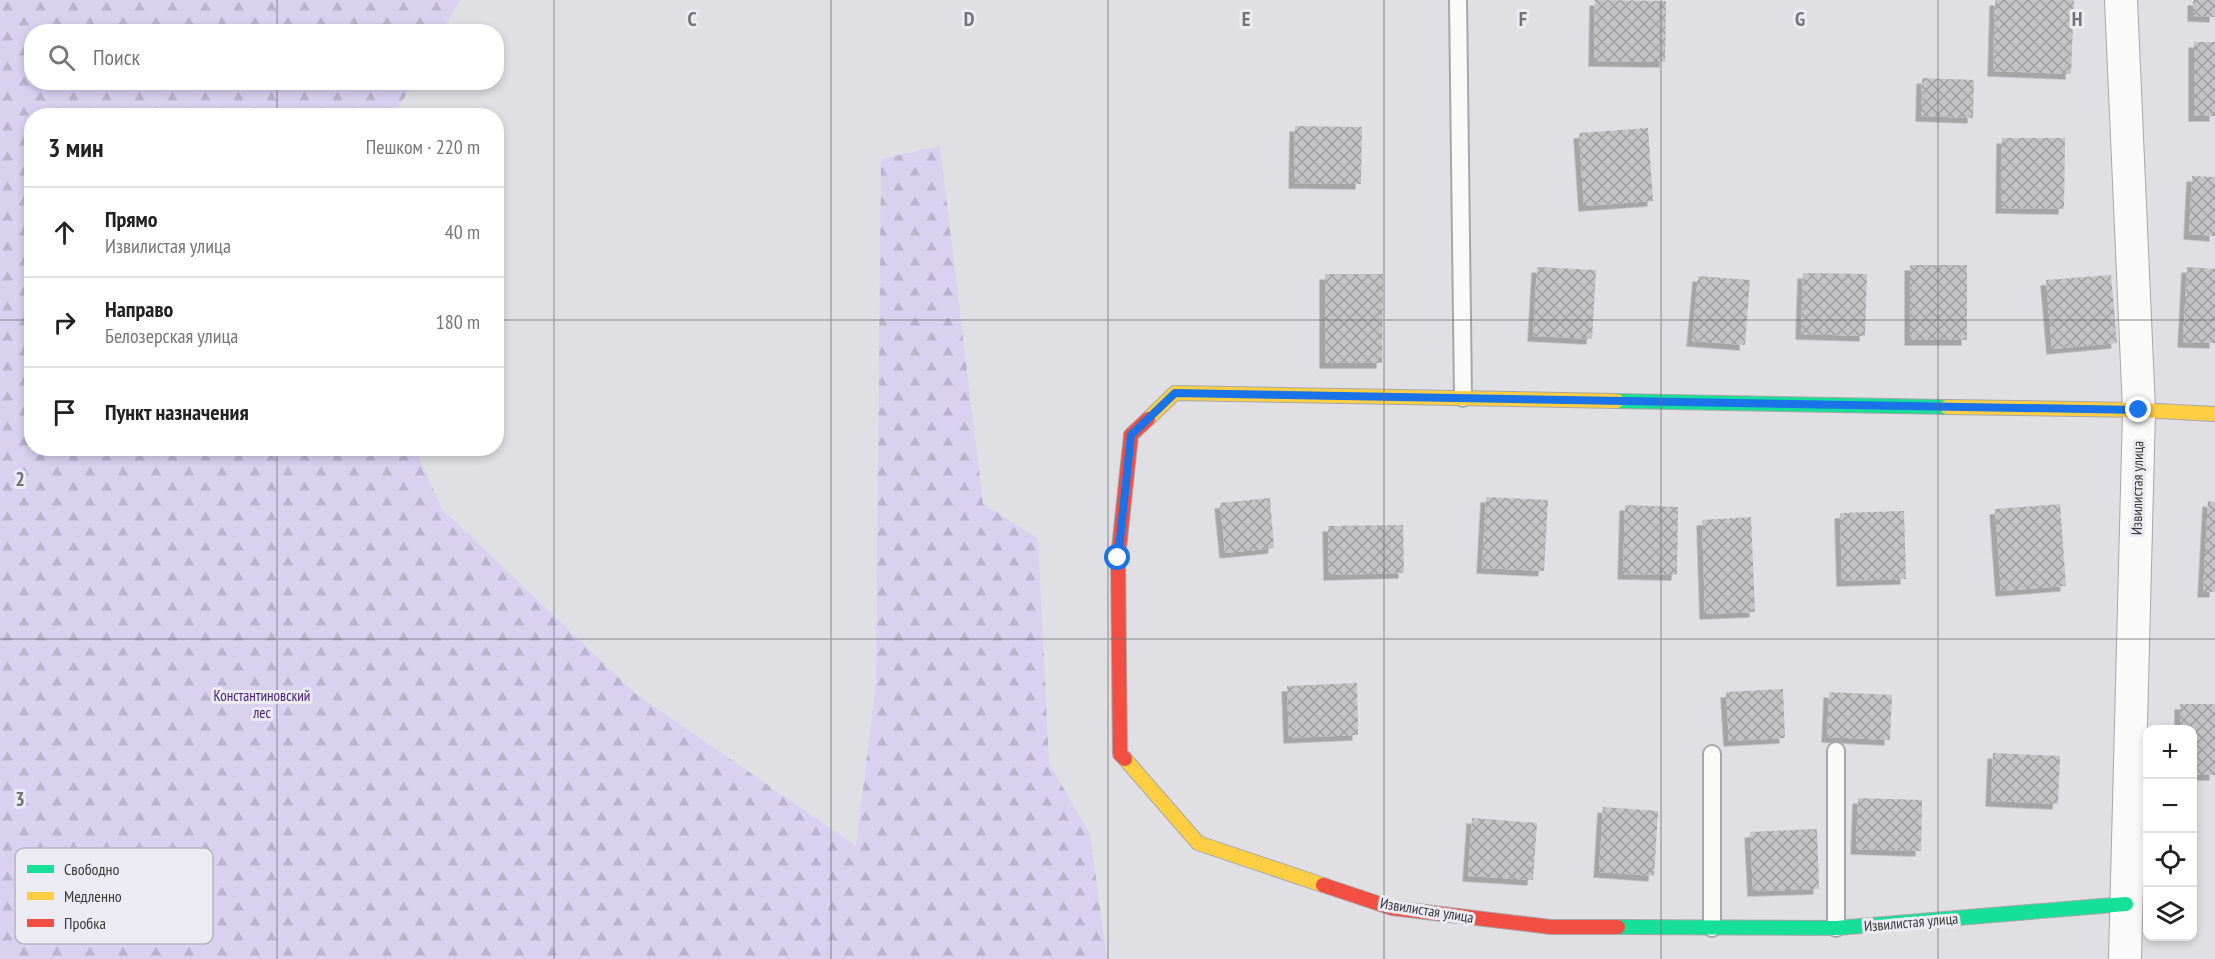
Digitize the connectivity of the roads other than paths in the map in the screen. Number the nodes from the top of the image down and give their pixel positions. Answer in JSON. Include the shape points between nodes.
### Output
{"nodes":[{"id":1,"x":1458,"y":0,"type":"edge"},
{"id":2,"x":2121,"y":0,"type":"edge"},
{"id":3,"x":1463,"y":398,"type":"junction"},
{"id":4,"x":2139,"y":410,"type":"junction"},
{"id":5,"x":2215,"y":414,"type":"edge"},
{"id":6,"x":1836,"y":750,"type":"dead end"},
{"id":7,"x":1712,"y":754,"type":"dead end"},
{"id":8,"x":2126,"y":904,"type":"junction"},
{"id":9,"x":1712,"y":928,"type":"junction"},
{"id":10,"x":1836,"y":928,"type":"junction"},
{"id":11,"x":2125,"y":959,"type":"edge"}],
"edges":[{"from":1,"to":3,"type":"lane"},
{"from":2,"to":4,"type":"street","name":"Извилистая улица"},
{"from":3,"to":4,"type":"street"},
{"from":3,"to":9,"type":"street","name":"Извилистая улица","via":[[1175,393],[1131,435],[1118,558],[1120,754],[1198,843],[1392,908],[1551,927]]},
{"from":4,"to":5,"type":"street"},
{"from":4,"to":8,"type":"street","name":"Извилистая улица"},
{"from":6,"to":10,"type":"lane"},
{"from":7,"to":9,"type":"lane"},
{"from":8,"to":10,"type":"street","name":"Извилистая улица"},
{"from":8,"to":11,"type":"street","name":"Извилистая улица"},
{"from":9,"to":10,"type":"street","name":"Извилистая улица"}]}
